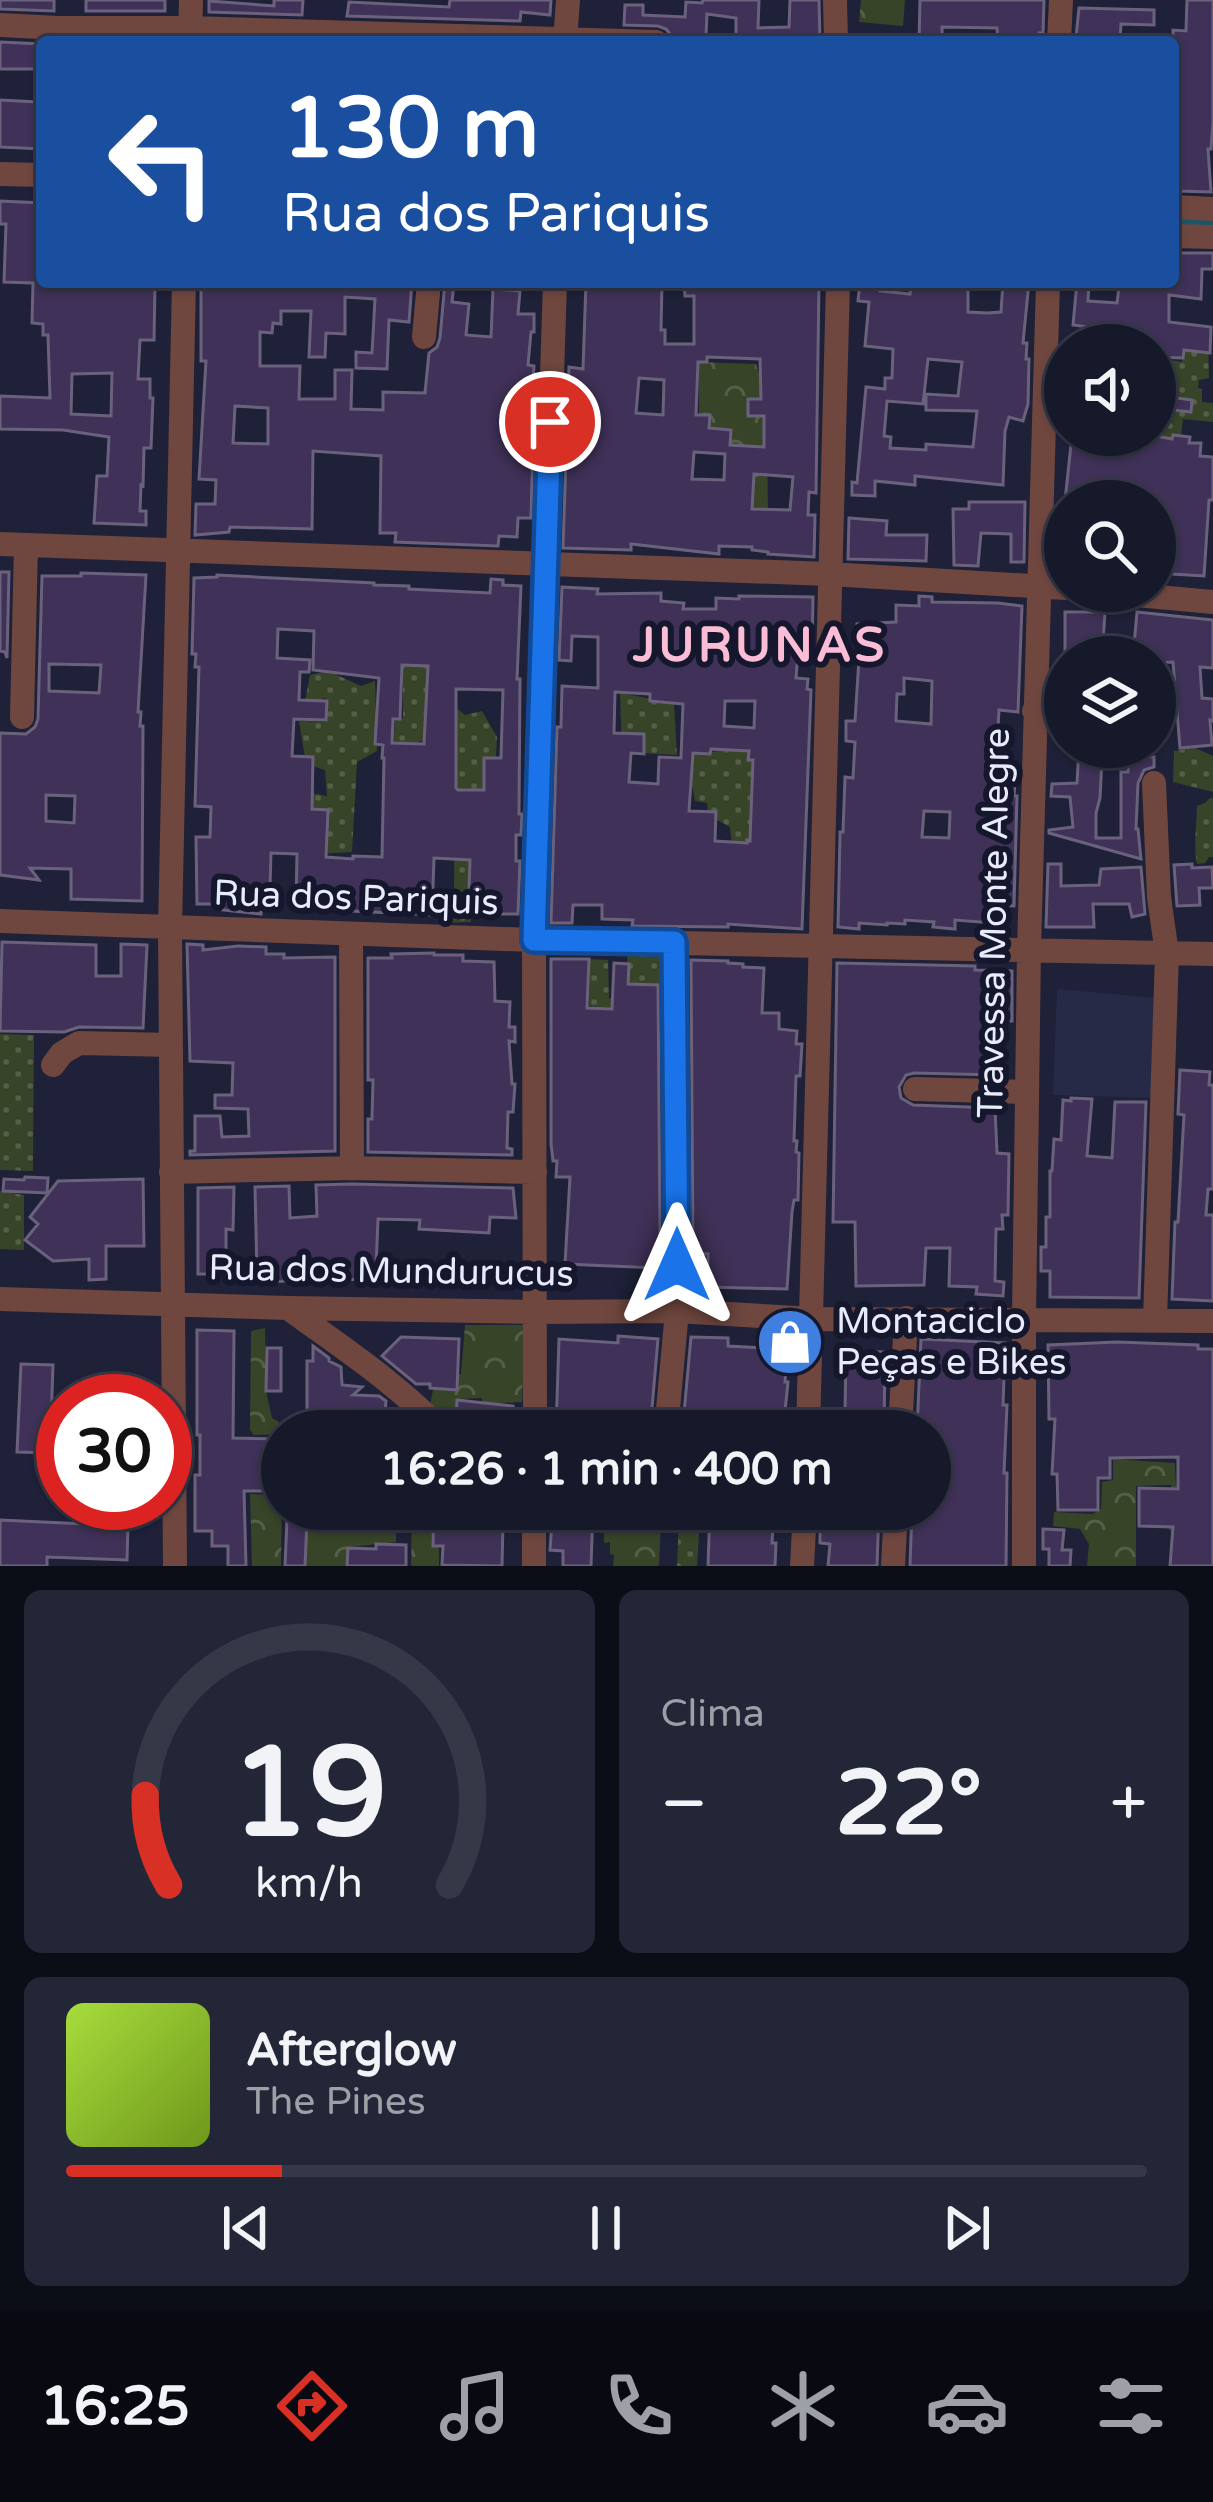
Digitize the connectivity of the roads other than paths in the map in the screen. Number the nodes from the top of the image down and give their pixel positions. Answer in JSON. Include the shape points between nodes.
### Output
{"nodes":[{"id":1,"x":191,"y":0,"type":"edge"},
{"id":2,"x":568,"y":0,"type":"edge"},
{"id":3,"x":835,"y":0,"type":"edge"},
{"id":4,"x":1061,"y":0,"type":"edge"},
{"id":5,"x":0,"y":25,"type":"edge"},
{"id":6,"x":191,"y":35,"type":"edge"},
{"id":7,"x":266,"y":36,"type":"edge"},
{"id":8,"x":566,"y":36,"type":"edge"},
{"id":9,"x":836,"y":36,"type":"edge"},
{"id":10,"x":1059,"y":36,"type":"edge"},
{"id":11,"x":0,"y":174,"type":"edge"},
{"id":12,"x":36,"y":176,"type":"edge"},
{"id":13,"x":1179,"y":207,"type":"edge"},
{"id":14,"x":1213,"y":209,"type":"edge"},
{"id":15,"x":1179,"y":236,"type":"edge"},
{"id":16,"x":1213,"y":237,"type":"edge"},
{"id":17,"x":184,"y":288,"type":"edge"},
{"id":18,"x":428,"y":288,"type":"edge"},
{"id":19,"x":555,"y":288,"type":"edge"},
{"id":20,"x":838,"y":288,"type":"edge"},
{"id":21,"x":1048,"y":288,"type":"edge"},
{"id":22,"x":424,"y":337,"type":"dead end"},
{"id":23,"x":1051,"y":480,"type":"edge"},
{"id":24,"x":13,"y":545,"type":"edge"},
{"id":25,"x":177,"y":549,"type":"junction"},
{"id":26,"x":545,"y":563,"type":"junction"},
{"id":27,"x":830,"y":574,"type":"junction"},
{"id":28,"x":1044,"y":586,"type":"edge"},
{"id":29,"x":1176,"y":599,"type":"edge"},
{"id":30,"x":1213,"y":602,"type":"edge"},
{"id":31,"x":1049,"y":612,"type":"edge"},
{"id":32,"x":1034,"y":711,"type":"junction"},
{"id":33,"x":1044,"y":711,"type":"edge"},
{"id":34,"x":22,"y":717,"type":"dead end"},
{"id":35,"x":1154,"y":783,"type":"dead end"},
{"id":36,"x":0,"y":921,"type":"edge"},
{"id":37,"x":170,"y":928,"type":"junction"},
{"id":38,"x":351,"y":934,"type":"junction"},
{"id":39,"x":534,"y":940,"type":"junction"},
{"id":40,"x":674,"y":942,"type":"junction"},
{"id":41,"x":820,"y":945,"type":"junction"},
{"id":42,"x":1030,"y":949,"type":"junction"},
{"id":43,"x":1213,"y":953,"type":"edge"},
{"id":44,"x":1167,"y":954,"type":"junction"},
{"id":45,"x":171,"y":1045,"type":"junction"},
{"id":46,"x":52,"y":1065,"type":"dead end"},
{"id":47,"x":915,"y":1089,"type":"dead end"},
{"id":48,"x":1027,"y":1092,"type":"junction"},
{"id":49,"x":352,"y":1168,"type":"junction"},
{"id":50,"x":171,"y":1172,"type":"junction"},
{"id":51,"x":535,"y":1172,"type":"junction"},
{"id":52,"x":0,"y":1299,"type":"edge"},
{"id":53,"x":173,"y":1303,"type":"junction"},
{"id":54,"x":288,"y":1308,"type":"junction"},
{"id":55,"x":677,"y":1311,"type":"junction"},
{"id":56,"x":535,"y":1312,"type":"junction"},
{"id":57,"x":813,"y":1318,"type":"junction"},
{"id":58,"x":906,"y":1318,"type":"junction"},
{"id":59,"x":1024,"y":1318,"type":"junction"},
{"id":60,"x":1155,"y":1320,"type":"junction"},
{"id":61,"x":1213,"y":1322,"type":"edge"},
{"id":62,"x":422,"y":1410,"type":"edge"},
{"id":63,"x":535,"y":1410,"type":"edge"},
{"id":64,"x":668,"y":1410,"type":"edge"},
{"id":65,"x":809,"y":1410,"type":"edge"},
{"id":66,"x":901,"y":1410,"type":"edge"},
{"id":67,"x":534,"y":1530,"type":"edge"},
{"id":68,"x":804,"y":1530,"type":"edge"},
{"id":69,"x":895,"y":1530,"type":"edge"},
{"id":70,"x":175,"y":1566,"type":"edge"},
{"id":71,"x":534,"y":1566,"type":"edge"},
{"id":72,"x":802,"y":1566,"type":"edge"},
{"id":73,"x":893,"y":1566,"type":"edge"},
{"id":74,"x":1024,"y":1566,"type":"edge"}],
"edges":[{"from":1,"to":6,"type":"street"},
{"from":2,"to":8,"type":"street"},
{"from":3,"to":9,"type":"street"},
{"from":4,"to":10,"type":"street"},
{"from":5,"to":6,"type":"street"},
{"from":6,"to":7,"type":"street"},
{"from":11,"to":12,"type":"street"},
{"from":13,"to":14,"type":"street"},
{"from":15,"to":16,"type":"street"},
{"from":17,"to":25,"type":"street"},
{"from":18,"to":22,"type":"street"},
{"from":19,"to":26,"type":"street"},
{"from":20,"to":27,"type":"street"},
{"from":21,"to":23,"type":"street","name":"Travessa Monte Alegre"},
{"from":24,"to":25,"type":"street"},
{"from":24,"to":34,"type":"street"},
{"from":25,"to":26,"type":"street"},
{"from":25,"to":37,"type":"street"},
{"from":26,"to":27,"type":"street"},
{"from":26,"to":39,"type":"street"},
{"from":27,"to":28,"type":"street"},
{"from":27,"to":41,"type":"street"},
{"from":29,"to":30,"type":"street"},
{"from":31,"to":32,"type":"street","name":"Travessa Monte Alegre"},
{"from":32,"to":33,"type":"street"},
{"from":32,"to":42,"type":"street","name":"Travessa Monte Alegre"},
{"from":35,"to":44,"type":"street"},
{"from":36,"to":37,"type":"street","name":"Rua dos Pariquis"},
{"from":37,"to":38,"type":"street","name":"Rua dos Pariquis"},
{"from":37,"to":45,"type":"street"},
{"from":38,"to":39,"type":"street","name":"Rua dos Pariquis"},
{"from":38,"to":49,"type":"street"},
{"from":39,"to":40,"type":"street","name":"Rua dos Pariquis"},
{"from":39,"to":51,"type":"street"},
{"from":40,"to":41,"type":"street","name":"Rua dos Pariquis"},
{"from":40,"to":55,"type":"street"},
{"from":41,"to":42,"type":"street","name":"Rua dos Pariquis"},
{"from":41,"to":57,"type":"street"},
{"from":42,"to":44,"type":"street","name":"Rua dos Pariquis"},
{"from":42,"to":48,"type":"street","name":"Travessa Monte Alegre"},
{"from":43,"to":44,"type":"street","name":"Rua dos Pariquis"},
{"from":44,"to":60,"type":"street"},
{"from":45,"to":46,"type":"street","via":[[79,1042]]},
{"from":45,"to":50,"type":"street"},
{"from":47,"to":48,"type":"street"},
{"from":48,"to":59,"type":"street","name":"Travessa Monte Alegre"},
{"from":49,"to":50,"type":"street"},
{"from":49,"to":51,"type":"street"},
{"from":50,"to":53,"type":"street"},
{"from":51,"to":56,"type":"street"},
{"from":52,"to":53,"type":"street","name":"Rua dos Mundurucus"},
{"from":53,"to":54,"type":"street","name":"Rua dos Mundurucus"},
{"from":53,"to":70,"type":"street"},
{"from":54,"to":56,"type":"street","name":"Rua dos Mundurucus"},
{"from":54,"to":62,"type":"street"},
{"from":55,"to":56,"type":"street","name":"Rua dos Mundurucus"},
{"from":55,"to":57,"type":"street","name":"Rua dos Mundurucus"},
{"from":55,"to":64,"type":"street"},
{"from":56,"to":63,"type":"street"},
{"from":57,"to":58,"type":"street","name":"Rua dos Mundurucus"},
{"from":57,"to":65,"type":"street"},
{"from":58,"to":59,"type":"street","name":"Rua dos Mundurucus"},
{"from":58,"to":66,"type":"street"},
{"from":59,"to":60,"type":"street","name":"Rua dos Mundurucus"},
{"from":59,"to":74,"type":"street","name":"Travessa Monte Alegre"},
{"from":60,"to":61,"type":"street","name":"Rua dos Mundurucus"},
{"from":67,"to":71,"type":"street"},
{"from":68,"to":72,"type":"street"},
{"from":69,"to":73,"type":"street"}]}
